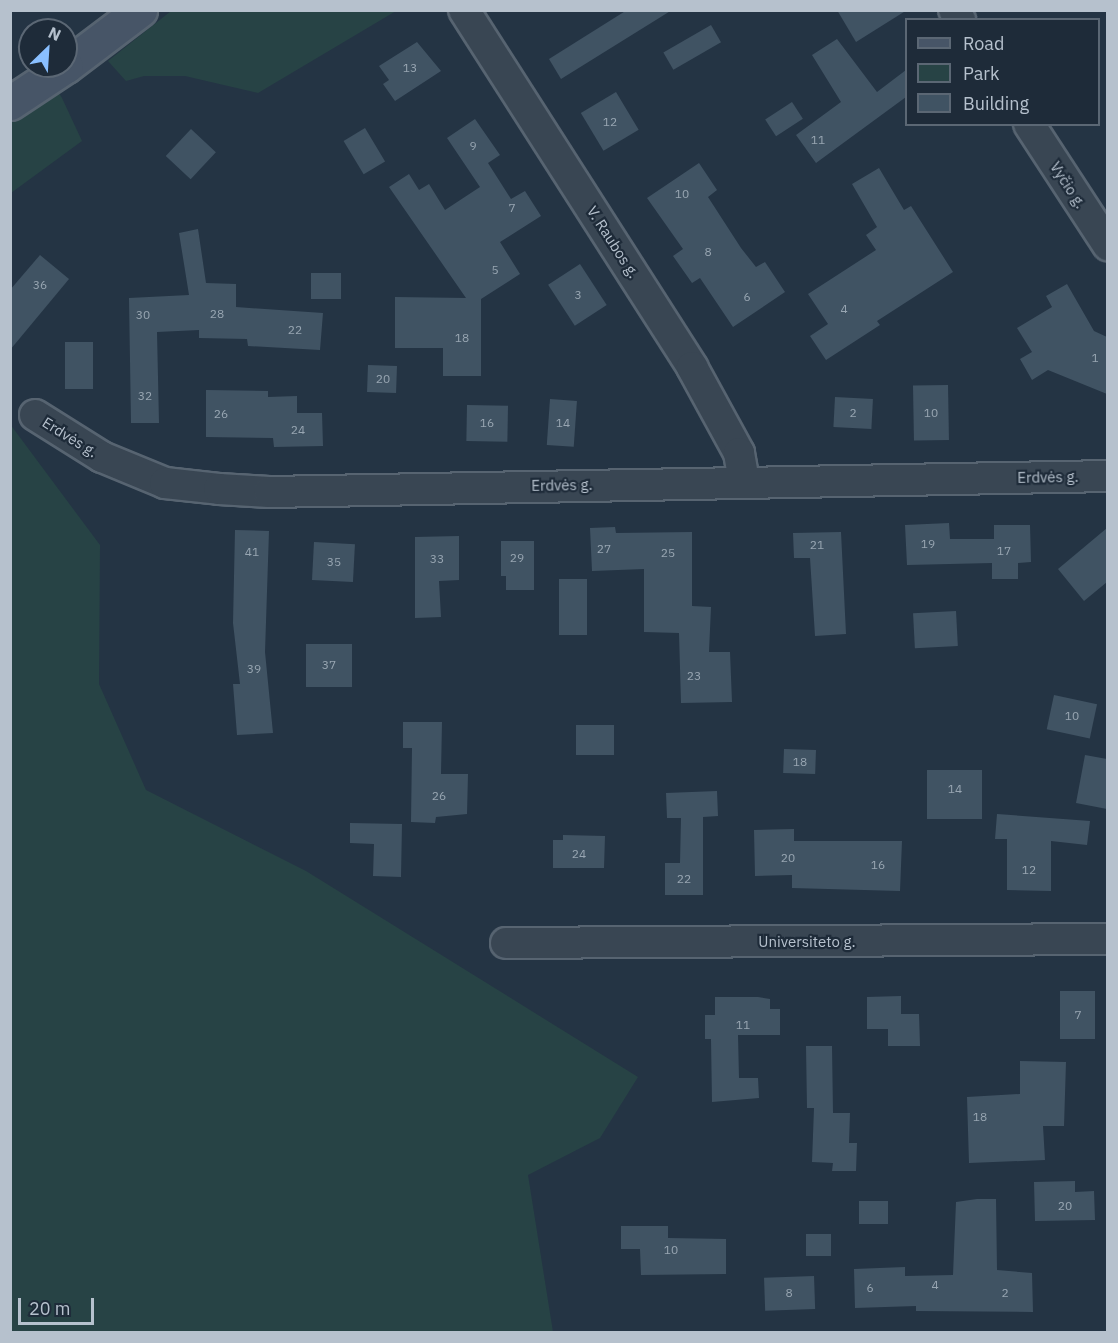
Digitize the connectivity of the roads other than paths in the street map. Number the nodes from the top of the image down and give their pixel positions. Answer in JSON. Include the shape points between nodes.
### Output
{"nodes":[{"id":1,"x":140,"y":10,"type":"edge"},
{"id":2,"x":464,"y":10,"type":"edge"},
{"id":3,"x":78,"y":57,"type":"edge"},
{"id":4,"x":48,"y":78,"type":"edge"},
{"id":5,"x":10,"y":103,"type":"edge"},
{"id":6,"x":1030,"y":126,"type":"edge"},
{"id":7,"x":1107,"y":245,"type":"edge"},
{"id":8,"x":35,"y":415,"type":"dead end"},
{"id":9,"x":1107,"y":476,"type":"edge"},
{"id":10,"x":744,"y":482,"type":"junction"},
{"id":11,"x":1107,"y":939,"type":"edge"},
{"id":12,"x":506,"y":944,"type":"dead end"}],
"edges":[{"from":1,"to":3,"type":"street"},
{"from":2,"to":10,"type":"street","name":"V. Raubos g.","via":[[692,367],[739,453]]},
{"from":4,"to":5,"type":"street"},
{"from":6,"to":7,"type":"street","name":"Vyčio g."},
{"from":8,"to":10,"type":"street","name":"Erdvės g.","via":[[102,457],[165,483],[219,489],[268,492]]},
{"from":9,"to":10,"type":"street","name":"Erdvės g."},
{"from":11,"to":12,"type":"street","name":"Universiteto g."}]}
